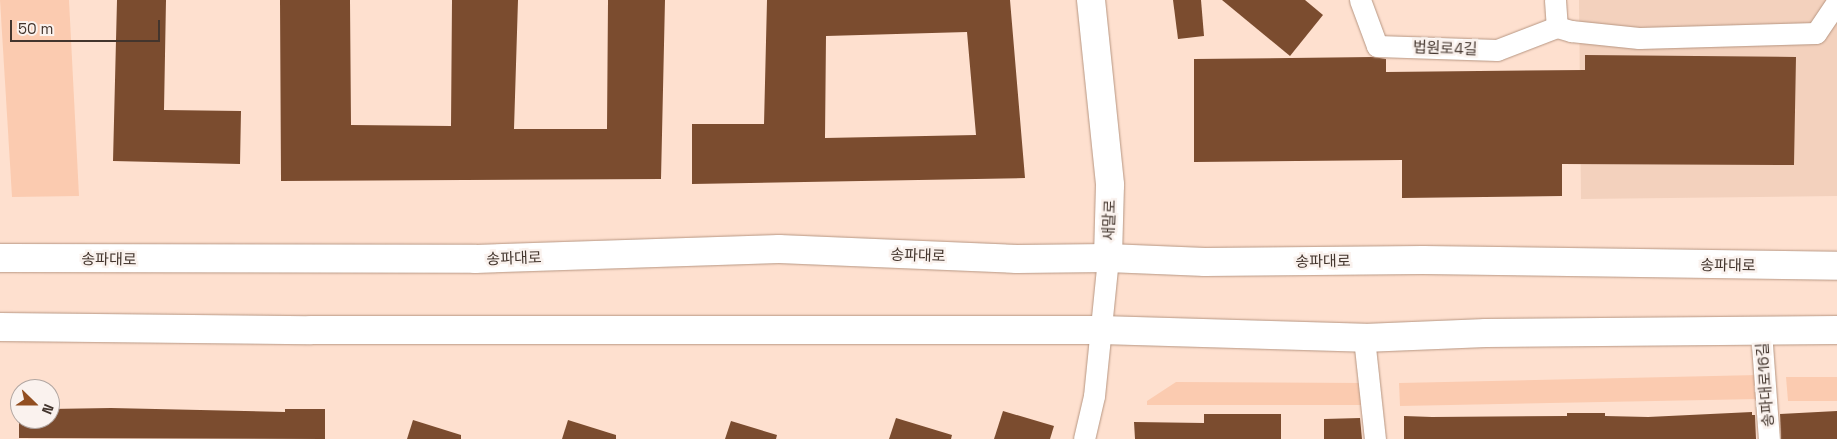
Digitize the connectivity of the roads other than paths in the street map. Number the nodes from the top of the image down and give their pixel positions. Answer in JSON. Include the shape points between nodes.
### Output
{"nodes":[{"id":1,"x":1091,"y":0,"type":"edge"},
{"id":2,"x":1360,"y":0,"type":"edge"},
{"id":3,"x":1556,"y":0,"type":"edge"},
{"id":4,"x":1837,"y":2,"type":"edge"},
{"id":5,"x":1557,"y":27,"type":"junction"},
{"id":6,"x":0,"y":258,"type":"edge"},
{"id":7,"x":1108,"y":258,"type":"junction"},
{"id":8,"x":1837,"y":266,"type":"edge"},
{"id":9,"x":0,"y":327,"type":"edge"},
{"id":10,"x":1101,"y":330,"type":"junction"},
{"id":11,"x":1837,"y":330,"type":"edge"},
{"id":12,"x":1761,"y":331,"type":"junction"},
{"id":13,"x":1364,"y":338,"type":"junction"},
{"id":14,"x":1084,"y":439,"type":"edge"},
{"id":15,"x":1376,"y":439,"type":"edge"},
{"id":16,"x":1769,"y":439,"type":"edge"}],
"edges":[{"from":1,"to":7,"type":"main road","name":"새말로","via":[[1110,185]]},
{"from":2,"to":5,"type":"street","name":"법원로4길","via":[[1377,46],[1497,50]]},
{"from":3,"to":5,"type":"street"},
{"from":4,"to":5,"type":"street","via":[[1816,33],[1639,38]]},
{"from":6,"to":7,"type":"main road","name":"송파대로","via":[[475,259],[780,248],[1017,259]]},
{"from":7,"to":8,"type":"main road","name":"송파대로","via":[[1205,262],[1423,260]]},
{"from":7,"to":10,"type":"street","name":"새말로"},
{"from":9,"to":10,"type":"main road"},
{"from":10,"to":13,"type":"main road"},
{"from":10,"to":14,"type":"street","name":"새말로","via":[[1094,396]]},
{"from":11,"to":12,"type":"main road"},
{"from":12,"to":13,"type":"main road","via":[[1486,333]]},
{"from":12,"to":16,"type":"street","name":"송파대로16길"},
{"from":13,"to":15,"type":"street"}]}
